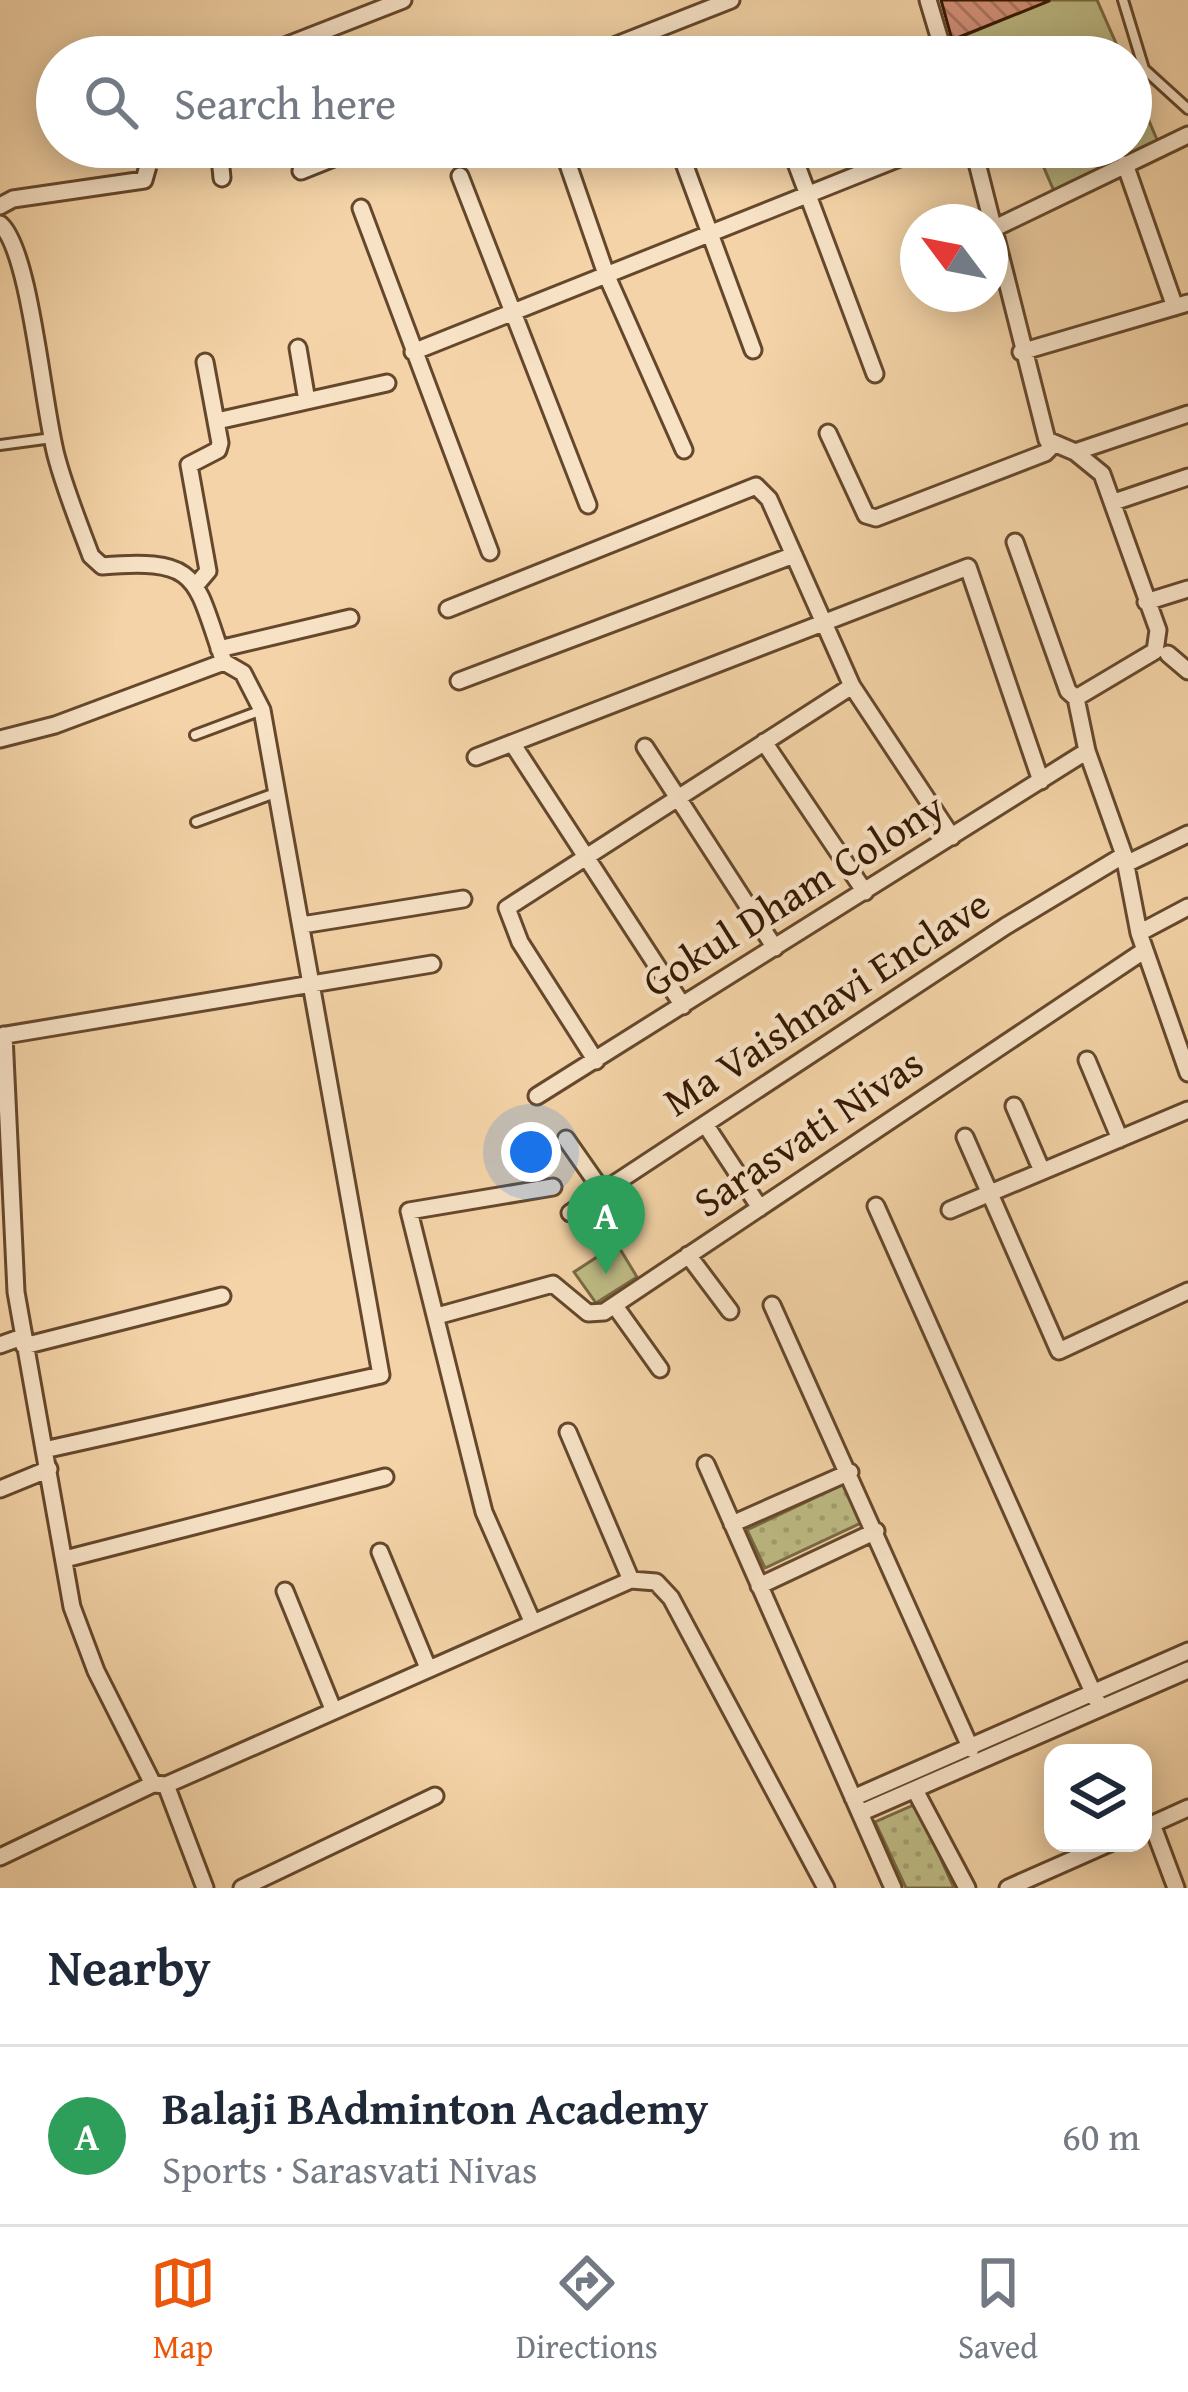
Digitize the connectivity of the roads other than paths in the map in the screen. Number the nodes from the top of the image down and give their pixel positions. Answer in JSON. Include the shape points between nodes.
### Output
{"nodes":[{"id":1,"x":403,"y":0,"type":"edge"},
{"id":2,"x":731,"y":0,"type":"edge"},
{"id":3,"x":928,"y":0,"type":"edge"},
{"id":4,"x":1123,"y":0,"type":"edge"},
{"id":5,"x":311,"y":36,"type":"edge"},
{"id":6,"x":639,"y":36,"type":"edge"},
{"id":7,"x":939,"y":36,"type":"edge"},
{"id":8,"x":1134,"y":36,"type":"edge"},
{"id":9,"x":1152,"y":76,"type":"edge"},
{"id":10,"x":1188,"y":109,"type":"edge"},
{"id":11,"x":1188,"y":135,"type":"edge"},
{"id":12,"x":1152,"y":152,"type":"edge"},
{"id":13,"x":147,"y":168,"type":"edge"},
{"id":14,"x":220,"y":168,"type":"edge"},
{"id":15,"x":308,"y":168,"type":"edge"},
{"id":16,"x":569,"y":168,"type":"edge"},
{"id":17,"x":685,"y":168,"type":"edge"},
{"id":18,"x":797,"y":168,"type":"edge"},
{"id":19,"x":876,"y":168,"type":"edge"},
{"id":20,"x":979,"y":168,"type":"edge"},
{"id":21,"x":1117,"y":168,"type":"edge"},
{"id":22,"x":1127,"y":168,"type":"edge"},
{"id":23,"x":301,"y":171,"type":"dead end"},
{"id":24,"x":460,"y":176,"type":"dead end"},
{"id":25,"x":222,"y":178,"type":"dead end"},
{"id":26,"x":807,"y":196,"type":"junction"},
{"id":27,"x":988,"y":204,"type":"edge"},
{"id":28,"x":0,"y":206,"type":"edge"},
{"id":29,"x":361,"y":208,"type":"dead end"},
{"id":30,"x":1008,"y":222,"type":"edge"},
{"id":31,"x":0,"y":224,"type":"edge"},
{"id":32,"x":709,"y":234,"type":"junction"},
{"id":33,"x":606,"y":274,"type":"junction"},
{"id":34,"x":1008,"y":290,"type":"edge"},
{"id":35,"x":1181,"y":305,"type":"edge"},
{"id":36,"x":509,"y":312,"type":"junction"},
{"id":37,"x":298,"y":348,"type":"dead end"},
{"id":38,"x":753,"y":350,"type":"dead end"},
{"id":39,"x":413,"y":352,"type":"junction"},
{"id":40,"x":1021,"y":352,"type":"junction"},
{"id":41,"x":205,"y":362,"type":"dead end"},
{"id":42,"x":874,"y":374,"type":"dead end"},
{"id":43,"x":387,"y":383,"type":"dead end"},
{"id":44,"x":308,"y":400,"type":"junction"},
{"id":45,"x":1188,"y":414,"type":"edge"},
{"id":46,"x":217,"y":421,"type":"junction"},
{"id":47,"x":828,"y":433,"type":"dead end"},
{"id":48,"x":52,"y":437,"type":"junction"},
{"id":49,"x":1053,"y":445,"type":"junction"},
{"id":50,"x":0,"y":446,"type":"edge"},
{"id":51,"x":684,"y":450,"type":"dead end"},
{"id":52,"x":1075,"y":452,"type":"junction"},
{"id":53,"x":1188,"y":477,"type":"edge"},
{"id":54,"x":1114,"y":502,"type":"junction"},
{"id":55,"x":588,"y":505,"type":"dead end"},
{"id":56,"x":1015,"y":542,"type":"dead end"},
{"id":57,"x":490,"y":552,"type":"dead end"},
{"id":58,"x":794,"y":555,"type":"junction"},
{"id":59,"x":197,"y":584,"type":"junction"},
{"id":60,"x":1188,"y":589,"type":"edge"},
{"id":61,"x":1146,"y":602,"type":"junction"},
{"id":62,"x":448,"y":609,"type":"dead end"},
{"id":63,"x":350,"y":618,"type":"dead end"},
{"id":64,"x":824,"y":621,"type":"junction"},
{"id":65,"x":1168,"y":654,"type":"dead end"},
{"id":66,"x":221,"y":655,"type":"junction"},
{"id":67,"x":1188,"y":671,"type":"edge"},
{"id":68,"x":459,"y":681,"type":"dead end"},
{"id":69,"x":852,"y":686,"type":"junction"},
{"id":70,"x":1076,"y":698,"type":"junction"},
{"id":71,"x":262,"y":710,"type":"junction"},
{"id":72,"x":195,"y":735,"type":"dead end"},
{"id":73,"x":0,"y":739,"type":"edge"},
{"id":74,"x":764,"y":742,"type":"junction"},
{"id":75,"x":512,"y":743,"type":"junction"},
{"id":76,"x":645,"y":747,"type":"dead end"},
{"id":77,"x":1087,"y":751,"type":"junction"},
{"id":78,"x":476,"y":757,"type":"dead end"},
{"id":79,"x":1041,"y":781,"type":"junction"},
{"id":80,"x":278,"y":792,"type":"junction"},
{"id":81,"x":678,"y":797,"type":"junction"},
{"id":82,"x":196,"y":822,"type":"dead end"},
{"id":83,"x":1188,"y":834,"type":"edge"},
{"id":84,"x":952,"y":837,"type":"junction"},
{"id":85,"x":587,"y":856,"type":"junction"},
{"id":86,"x":1125,"y":860,"type":"junction"},
{"id":87,"x":865,"y":892,"type":"junction"},
{"id":88,"x":463,"y":899,"type":"dead end"},
{"id":89,"x":1188,"y":907,"type":"edge"},
{"id":90,"x":302,"y":925,"type":"junction"},
{"id":91,"x":1142,"y":942,"type":"junction"},
{"id":92,"x":775,"y":948,"type":"junction"},
{"id":93,"x":432,"y":964,"type":"dead end"},
{"id":94,"x":307,"y":982,"type":"junction"},
{"id":95,"x":683,"y":1006,"type":"junction"},
{"id":96,"x":2,"y":1035,"type":"edge"},
{"id":97,"x":596,"y":1060,"type":"junction"},
{"id":98,"x":1088,"y":1060,"type":"dead end"},
{"id":99,"x":1188,"y":1073,"type":"edge"},
{"id":100,"x":537,"y":1096,"type":"dead end"},
{"id":101,"x":1014,"y":1106,"type":"dead end"},
{"id":102,"x":1188,"y":1110,"type":"edge"},
{"id":103,"x":705,"y":1124,"type":"junction"},
{"id":104,"x":965,"y":1137,"type":"dead end"},
{"id":105,"x":566,"y":1139,"type":"dead end"},
{"id":106,"x":1120,"y":1139,"type":"junction"},
{"id":107,"x":1042,"y":1172,"type":"junction"},
{"id":108,"x":553,"y":1186,"type":"dead end"},
{"id":109,"x":603,"y":1192,"type":"junction"},
{"id":110,"x":988,"y":1194,"type":"junction"},
{"id":111,"x":875,"y":1206,"type":"dead end"},
{"id":112,"x":760,"y":1208,"type":"junction"},
{"id":113,"x":950,"y":1210,"type":"dead end"},
{"id":114,"x":570,"y":1213,"type":"dead end"},
{"id":115,"x":688,"y":1255,"type":"junction"},
{"id":116,"x":1188,"y":1291,"type":"edge"},
{"id":117,"x":222,"y":1296,"type":"dead end"},
{"id":118,"x":772,"y":1305,"type":"dead end"},
{"id":119,"x":615,"y":1306,"type":"junction"},
{"id":120,"x":730,"y":1310,"type":"dead end"},
{"id":121,"x":437,"y":1316,"type":"junction"},
{"id":122,"x":23,"y":1342,"type":"junction"},
{"id":123,"x":0,"y":1346,"type":"edge"},
{"id":124,"x":660,"y":1369,"type":"dead end"},
{"id":125,"x":568,"y":1432,"type":"dead end"},
{"id":126,"x":44,"y":1450,"type":"junction"},
{"id":127,"x":706,"y":1464,"type":"dead end"},
{"id":128,"x":49,"y":1468,"type":"junction"},
{"id":129,"x":850,"y":1472,"type":"junction"},
{"id":130,"x":385,"y":1477,"type":"dead end"},
{"id":131,"x":0,"y":1489,"type":"edge"},
{"id":132,"x":732,"y":1524,"type":"junction"},
{"id":133,"x":876,"y":1531,"type":"junction"},
{"id":134,"x":380,"y":1552,"type":"dead end"},
{"id":135,"x":65,"y":1559,"type":"junction"},
{"id":136,"x":631,"y":1580,"type":"junction"},
{"id":137,"x":759,"y":1586,"type":"junction"},
{"id":138,"x":285,"y":1591,"type":"dead end"},
{"id":139,"x":532,"y":1621,"type":"junction"},
{"id":140,"x":1188,"y":1651,"type":"edge"},
{"id":141,"x":428,"y":1668,"type":"junction"},
{"id":142,"x":1188,"y":1670,"type":"edge"},
{"id":143,"x":1096,"y":1701,"type":"junction"},
{"id":144,"x":332,"y":1709,"type":"junction"},
{"id":145,"x":971,"y":1749,"type":"junction"},
{"id":146,"x":932,"y":1764,"type":"junction"},
{"id":147,"x":939,"y":1781,"type":"junction"},
{"id":148,"x":159,"y":1785,"type":"junction"},
{"id":149,"x":916,"y":1792,"type":"junction"},
{"id":150,"x":435,"y":1796,"type":"dead end"},
{"id":151,"x":856,"y":1806,"type":"junction"},
{"id":152,"x":1188,"y":1808,"type":"edge"},
{"id":153,"x":1152,"y":1824,"type":"edge"},
{"id":154,"x":1152,"y":1835,"type":"edge"},
{"id":155,"x":1090,"y":1852,"type":"edge"},
{"id":156,"x":0,"y":1857,"type":"edge"},
{"id":157,"x":1051,"y":1869,"type":"junction"},
{"id":158,"x":205,"y":1888,"type":"edge"},
{"id":159,"x":242,"y":1888,"type":"edge"},
{"id":160,"x":826,"y":1888,"type":"edge"},
{"id":161,"x":893,"y":1888,"type":"edge"},
{"id":162,"x":967,"y":1888,"type":"edge"},
{"id":163,"x":1008,"y":1888,"type":"edge"},
{"id":164,"x":1059,"y":1888,"type":"edge"},
{"id":165,"x":1176,"y":1888,"type":"edge"}],
"edges":[{"from":1,"to":5,"type":"street"},
{"from":2,"to":6,"type":"street"},
{"from":3,"to":7,"type":"street"},
{"from":4,"to":8,"type":"lane"},
{"from":9,"to":10,"type":"lane"},
{"from":11,"to":12,"type":"street"},
{"from":13,"to":28,"type":"street","via":[[144,180]]},
{"from":14,"to":25,"type":"street"},
{"from":15,"to":23,"type":"street"},
{"from":16,"to":33,"type":"street"},
{"from":17,"to":32,"type":"street"},
{"from":18,"to":26,"type":"street"},
{"from":19,"to":26,"type":"street"},
{"from":20,"to":27,"type":"street"},
{"from":21,"to":30,"type":"street"},
{"from":22,"to":35,"type":"street"},
{"from":24,"to":36,"type":"street"},
{"from":26,"to":32,"type":"street"},
{"from":26,"to":42,"type":"street"},
{"from":29,"to":39,"type":"street"},
{"from":31,"to":48,"type":"street","via":[[11,236],[27,297]]},
{"from":32,"to":33,"type":"street"},
{"from":32,"to":38,"type":"street"},
{"from":33,"to":36,"type":"street"},
{"from":33,"to":51,"type":"street"},
{"from":34,"to":40,"type":"street"},
{"from":35,"to":40,"type":"street"},
{"from":36,"to":39,"type":"street"},
{"from":36,"to":55,"type":"street"},
{"from":37,"to":44,"type":"street"},
{"from":39,"to":57,"type":"street"},
{"from":40,"to":49,"type":"street"},
{"from":41,"to":46,"type":"street"},
{"from":43,"to":44,"type":"street"},
{"from":44,"to":46,"type":"street"},
{"from":45,"to":52,"type":"street"},
{"from":46,"to":59,"type":"street","via":[[220,448],[189,465],[208,571]]},
{"from":47,"to":49,"type":"street","via":[[866,514],[876,518]]},
{"from":48,"to":50,"type":"lane"},
{"from":48,"to":59,"type":"street","via":[[94,563],[165,562]]},
{"from":49,"to":52,"type":"street"},
{"from":52,"to":54,"type":"street","via":[[1102,474]]},
{"from":53,"to":54,"type":"street"},
{"from":54,"to":61,"type":"street"},
{"from":56,"to":70,"type":"street"},
{"from":58,"to":62,"type":"street","via":[[765,490],[747,486]]},
{"from":58,"to":64,"type":"street"},
{"from":58,"to":68,"type":"street"},
{"from":59,"to":66,"type":"street"},
{"from":60,"to":61,"type":"street"},
{"from":61,"to":70,"type":"street","via":[[1158,630],[1155,651]]},
{"from":63,"to":66,"type":"street"},
{"from":64,"to":69,"type":"street"},
{"from":64,"to":75,"type":"street"},
{"from":64,"to":79,"type":"street","via":[[968,566]]},
{"from":65,"to":67,"type":"street"},
{"from":66,"to":71,"type":"street","via":[[243,673]]},
{"from":66,"to":73,"type":"street","via":[[56,725]]},
{"from":69,"to":74,"type":"street"},
{"from":69,"to":84,"type":"street"},
{"from":70,"to":77,"type":"street"},
{"from":71,"to":72,"type":"lane"},
{"from":71,"to":80,"type":"street"},
{"from":74,"to":81,"type":"street"},
{"from":74,"to":87,"type":"street"},
{"from":75,"to":78,"type":"street"},
{"from":75,"to":85,"type":"street"},
{"from":76,"to":81,"type":"street"},
{"from":77,"to":79,"type":"street","name":"Gokul Dham Colony"},
{"from":77,"to":86,"type":"street"},
{"from":79,"to":84,"type":"street","name":"Gokul Dham Colony"},
{"from":80,"to":82,"type":"lane"},
{"from":80,"to":90,"type":"street"},
{"from":81,"to":85,"type":"street"},
{"from":81,"to":92,"type":"street"},
{"from":83,"to":86,"type":"street","name":"Ma Vaishnavi Enclave"},
{"from":84,"to":87,"type":"street","name":"Gokul Dham Colony"},
{"from":85,"to":95,"type":"street"},
{"from":85,"to":97,"type":"street","via":[[507,908]]},
{"from":86,"to":91,"type":"street"},
{"from":86,"to":103,"type":"street","name":"Ma Vaishnavi Enclave","via":[[1006,926]]},
{"from":87,"to":92,"type":"street","name":"Gokul Dham Colony"},
{"from":88,"to":90,"type":"street"},
{"from":89,"to":91,"type":"street","name":"Sarasvati Nivas"},
{"from":90,"to":94,"type":"street"},
{"from":91,"to":99,"type":"street"},
{"from":91,"to":112,"type":"street","name":"Sarasvati Nivas"},
{"from":92,"to":95,"type":"street","name":"Gokul Dham Colony"},
{"from":93,"to":94,"type":"street"},
{"from":94,"to":96,"type":"street"},
{"from":94,"to":126,"type":"street","via":[[381,1375]]},
{"from":95,"to":97,"type":"street","name":"Gokul Dham Colony"},
{"from":96,"to":122,"type":"street"},
{"from":97,"to":100,"type":"street","name":"Gokul Dham Colony"},
{"from":98,"to":106,"type":"street"},
{"from":101,"to":107,"type":"street"},
{"from":102,"to":106,"type":"street"},
{"from":103,"to":109,"type":"street","name":"Ma Vaishnavi Enclave"},
{"from":103,"to":112,"type":"street"},
{"from":104,"to":110,"type":"street"},
{"from":105,"to":109,"type":"street"},
{"from":106,"to":107,"type":"street"},
{"from":107,"to":110,"type":"street"},
{"from":108,"to":121,"type":"street","via":[[409,1211]]},
{"from":109,"to":114,"type":"street","name":"Ma Vaishnavi Enclave"},
{"from":110,"to":113,"type":"street"},
{"from":110,"to":116,"type":"street","via":[[1059,1351]]},
{"from":111,"to":143,"type":"street"},
{"from":112,"to":115,"type":"street","name":"Sarasvati Nivas"},
{"from":115,"to":119,"type":"street","name":"Sarasvati Nivas"},
{"from":115,"to":120,"type":"street"},
{"from":117,"to":122,"type":"street"},
{"from":118,"to":129,"type":"street"},
{"from":119,"to":121,"type":"street","via":[[594,1315],[553,1284]]},
{"from":119,"to":124,"type":"street"},
{"from":121,"to":139,"type":"street","via":[[484,1512]]},
{"from":122,"to":123,"type":"street"},
{"from":122,"to":126,"type":"street"},
{"from":125,"to":136,"type":"street"},
{"from":126,"to":128,"type":"street"},
{"from":127,"to":132,"type":"street"},
{"from":128,"to":131,"type":"street"},
{"from":128,"to":135,"type":"street"},
{"from":129,"to":132,"type":"street"},
{"from":129,"to":133,"type":"street"},
{"from":130,"to":135,"type":"street"},
{"from":132,"to":137,"type":"street"},
{"from":133,"to":137,"type":"street"},
{"from":133,"to":145,"type":"street"},
{"from":134,"to":141,"type":"street"},
{"from":135,"to":148,"type":"street","via":[[81,1638]]},
{"from":136,"to":139,"type":"street"},
{"from":136,"to":160,"type":"street","via":[[656,1582],[671,1598]]},
{"from":137,"to":151,"type":"street"},
{"from":138,"to":144,"type":"street"},
{"from":139,"to":141,"type":"street"},
{"from":140,"to":143,"type":"street"},
{"from":141,"to":144,"type":"street"},
{"from":142,"to":143,"type":"street"},
{"from":143,"to":145,"type":"street"},
{"from":143,"to":147,"type":"street"},
{"from":144,"to":148,"type":"street"},
{"from":145,"to":146,"type":"street"},
{"from":146,"to":147,"type":"street"},
{"from":146,"to":151,"type":"street"},
{"from":147,"to":149,"type":"street"},
{"from":148,"to":156,"type":"street"},
{"from":148,"to":158,"type":"street"},
{"from":149,"to":151,"type":"street"},
{"from":149,"to":162,"type":"street"},
{"from":150,"to":159,"type":"street"},
{"from":151,"to":161,"type":"street"},
{"from":152,"to":153,"type":"street"},
{"from":154,"to":165,"type":"street"},
{"from":155,"to":157,"type":"street"},
{"from":157,"to":163,"type":"street"},
{"from":157,"to":164,"type":"street"}]}
